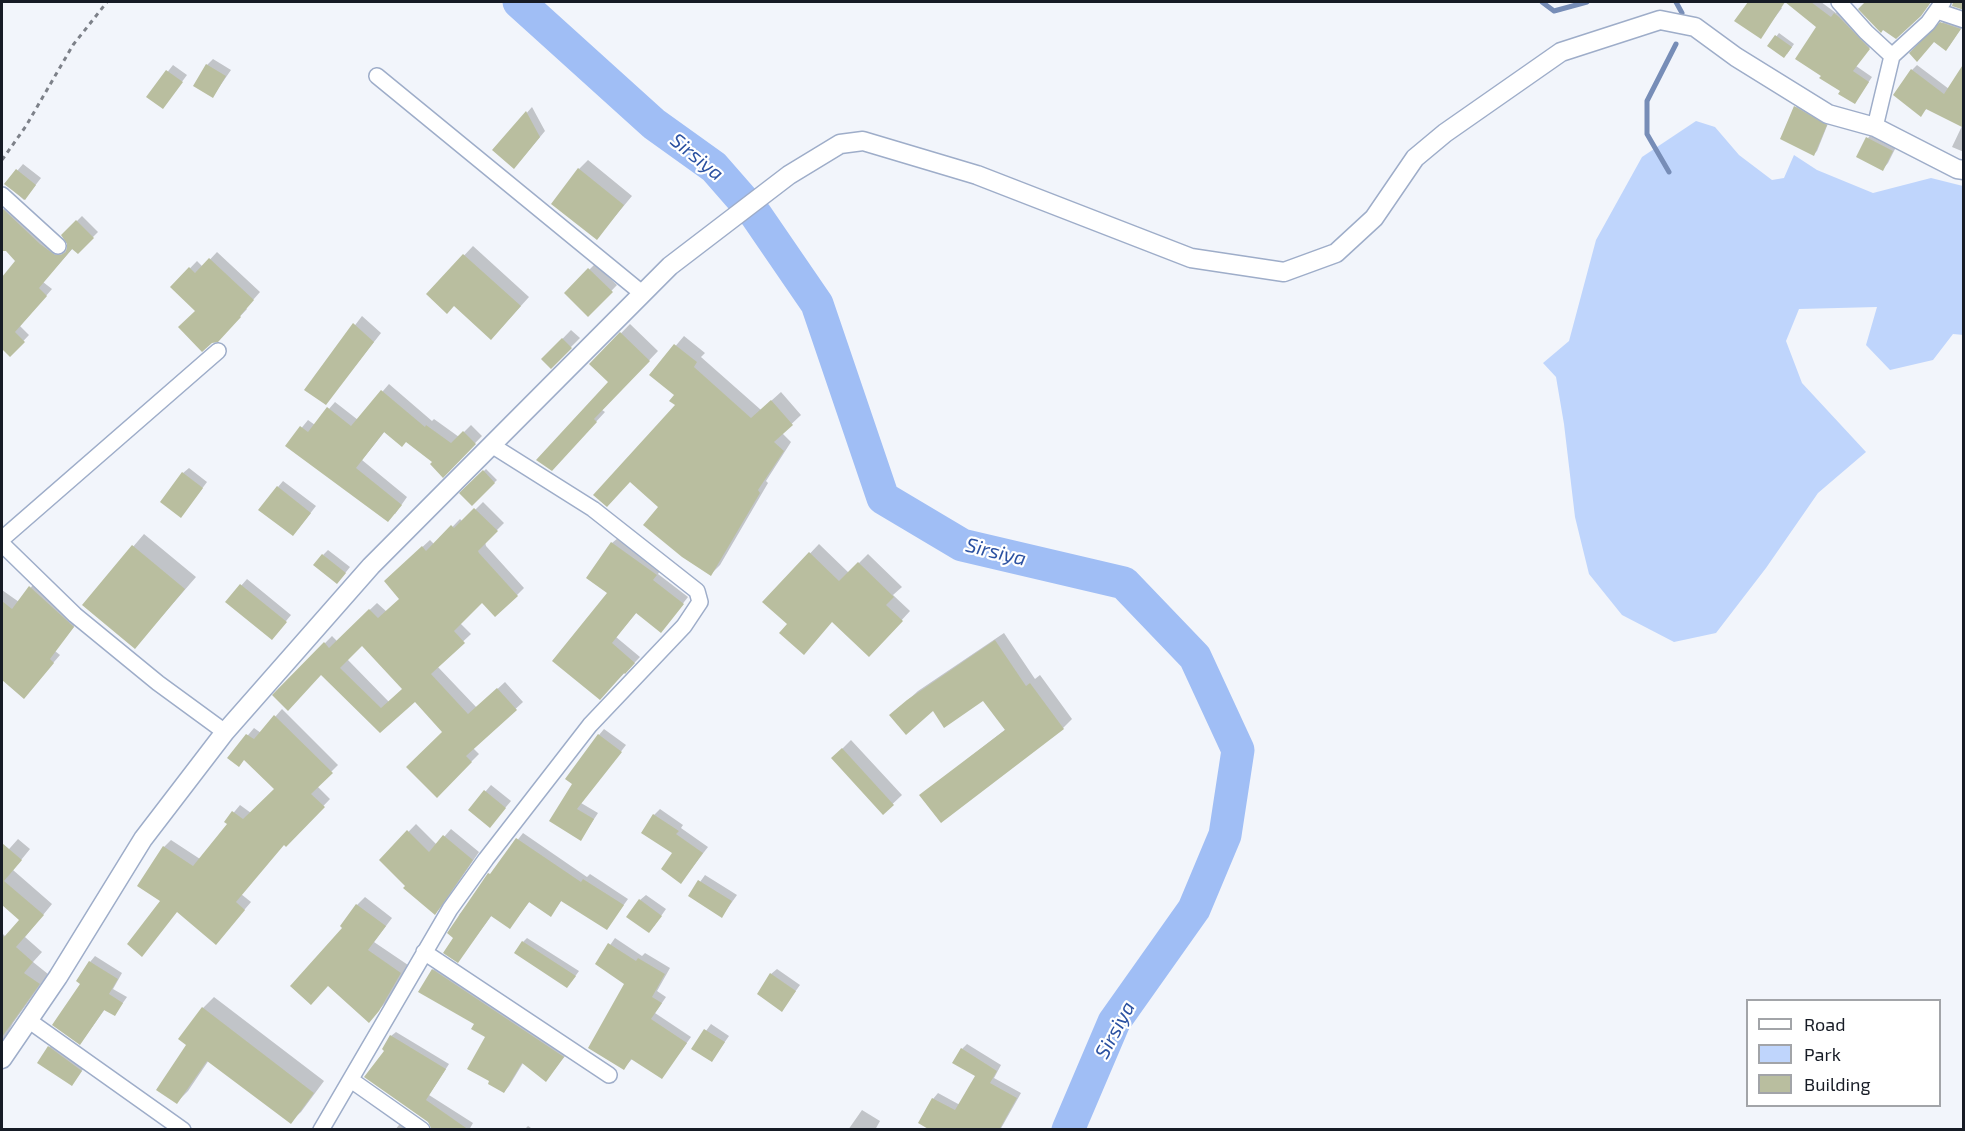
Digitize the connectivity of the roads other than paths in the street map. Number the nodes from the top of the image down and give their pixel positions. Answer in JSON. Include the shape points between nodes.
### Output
{"nodes":[{"id":1,"x":1839,"y":2,"type":"edge"},
{"id":2,"x":1940,"y":6,"type":"edge"},
{"id":3,"x":1964,"y":21,"type":"edge"},
{"id":4,"x":1892,"y":56,"type":"junction"},
{"id":5,"x":377,"y":76,"type":"dead end"},
{"id":6,"x":1875,"y":127,"type":"junction"},
{"id":7,"x":1964,"y":170,"type":"edge"},
{"id":8,"x":2,"y":195,"type":"edge"},
{"id":9,"x":58,"y":246,"type":"dead end"},
{"id":10,"x":643,"y":294,"type":"junction"},
{"id":11,"x":218,"y":351,"type":"dead end"},
{"id":12,"x":493,"y":446,"type":"junction"},
{"id":13,"x":2,"y":538,"type":"edge"},
{"id":14,"x":4,"y":552,"type":"edge"},
{"id":15,"x":225,"y":732,"type":"junction"},
{"id":16,"x":424,"y":952,"type":"junction"},
{"id":17,"x":28,"y":1020,"type":"junction"},
{"id":18,"x":2,"y":1059,"type":"edge"},
{"id":19,"x":609,"y":1075,"type":"dead end"},
{"id":20,"x":351,"y":1080,"type":"junction"},
{"id":21,"x":183,"y":1130,"type":"edge"},
{"id":22,"x":321,"y":1130,"type":"edge"},
{"id":23,"x":422,"y":1130,"type":"edge"}],
"edges":[{"from":1,"to":4,"type":"street"},
{"from":2,"to":3,"type":"street"},
{"from":2,"to":4,"type":"street","via":[[1928,23]]},
{"from":4,"to":6,"type":"street"},
{"from":5,"to":10,"type":"street"},
{"from":6,"to":7,"type":"street"},
{"from":6,"to":10,"type":"street","via":[[1828,114],[1695,27],[1660,20],[1561,52],[1444,133],[1415,158],[1374,218],[1336,253],[1284,272],[1191,258],[977,175],[863,141],[840,144],[789,175],[670,266]]},
{"from":8,"to":9,"type":"street"},
{"from":10,"to":12,"type":"street"},
{"from":11,"to":13,"type":"street"},
{"from":12,"to":15,"type":"street","via":[[371,566]]},
{"from":12,"to":16,"type":"street","via":[[593,509],[697,591],[700,602],[684,626],[590,725],[486,859]]},
{"from":14,"to":15,"type":"street","via":[[158,683]]},
{"from":15,"to":17,"type":"street","via":[[143,839]]},
{"from":16,"to":19,"type":"street"},
{"from":16,"to":20,"type":"street"},
{"from":17,"to":18,"type":"street"},
{"from":17,"to":21,"type":"street"},
{"from":20,"to":22,"type":"street"},
{"from":20,"to":23,"type":"street"}]}
